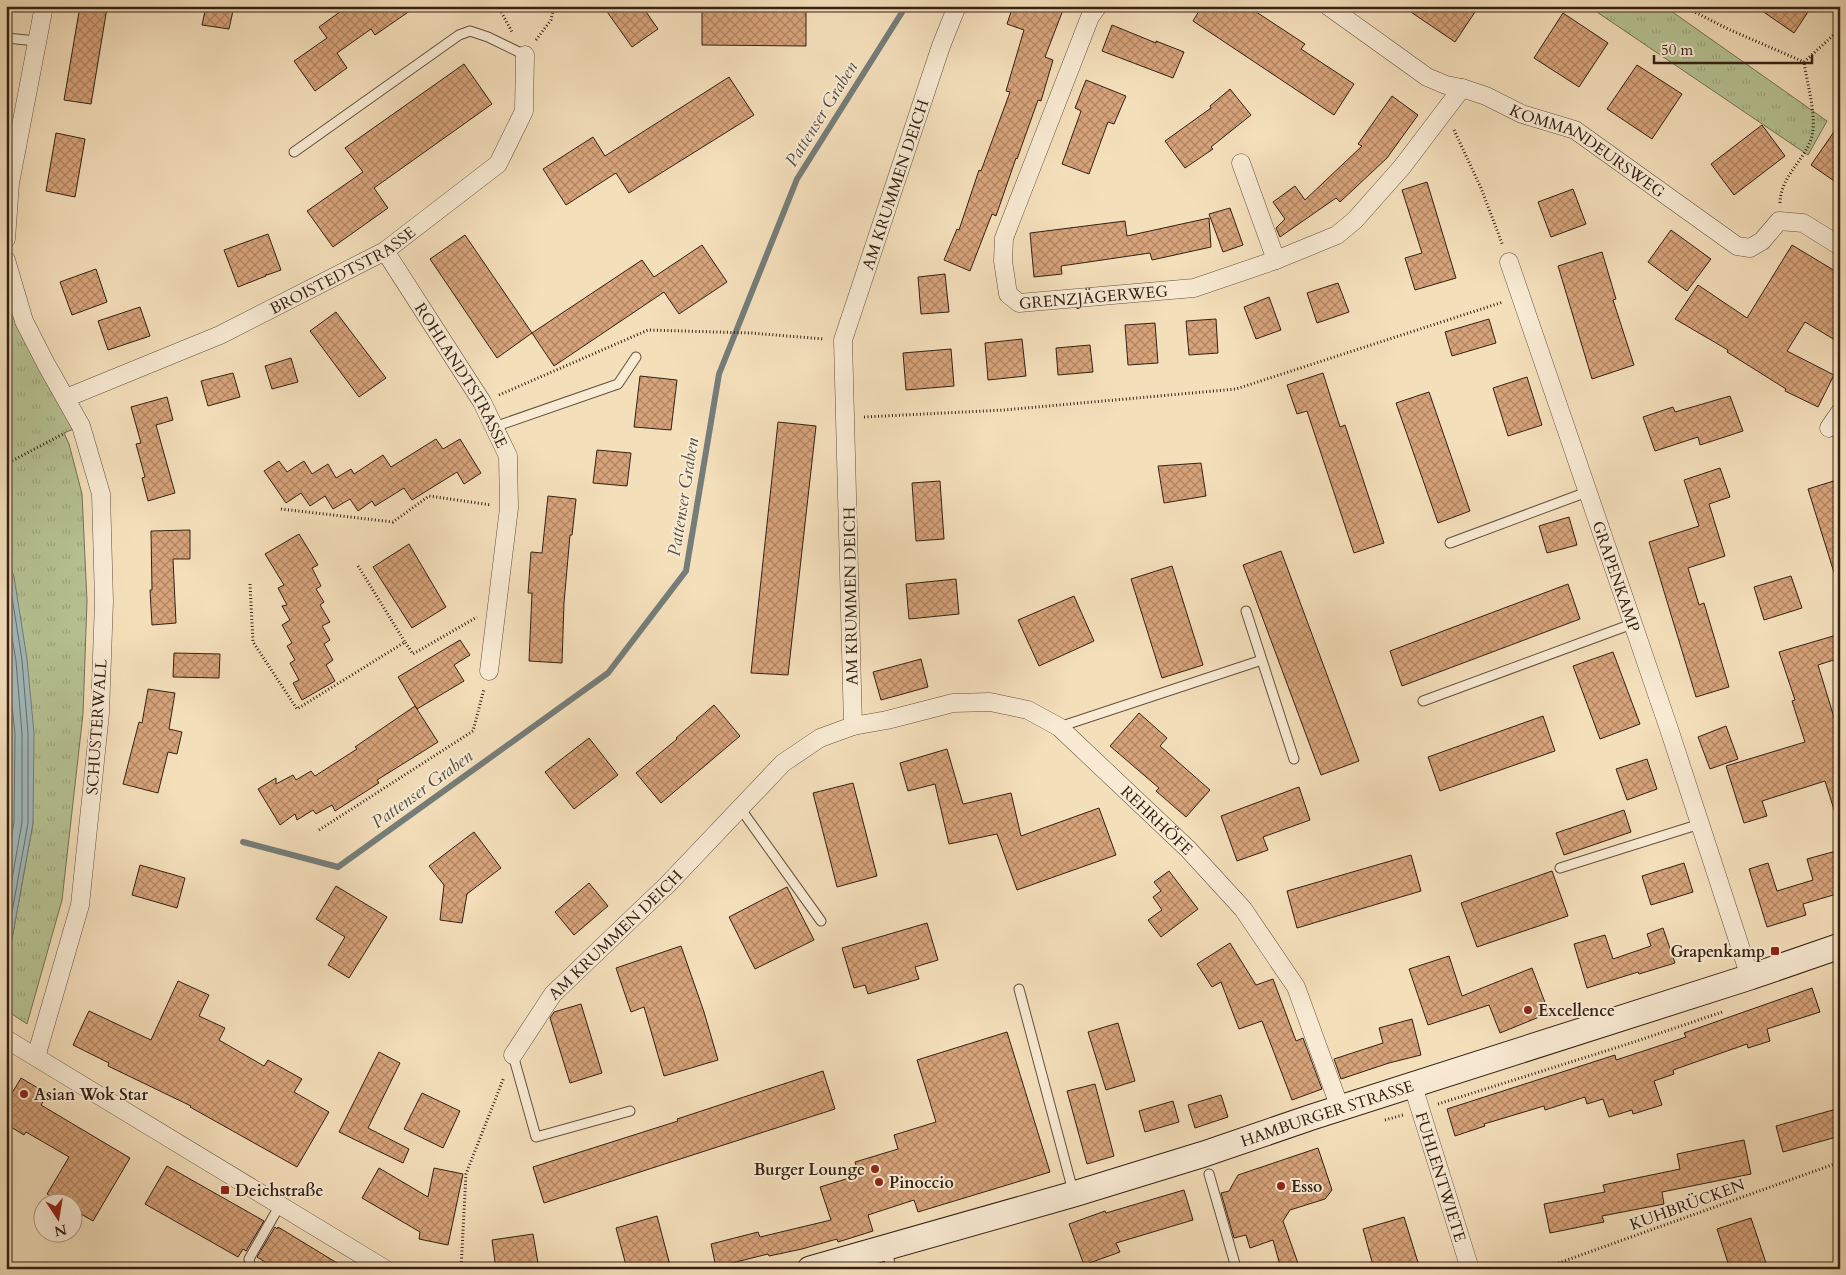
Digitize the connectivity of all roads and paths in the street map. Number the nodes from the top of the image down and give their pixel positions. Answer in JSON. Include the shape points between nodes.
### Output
{"nodes":[{"id":1,"x":44,"y":6,"type":"edge"},
{"id":2,"x":554,"y":6,"type":"edge"},
{"id":3,"x":957,"y":6,"type":"edge"},
{"id":4,"x":1098,"y":6,"type":"edge"},
{"id":5,"x":1328,"y":6,"type":"edge"},
{"id":6,"x":1683,"y":6,"type":"edge"},
{"id":7,"x":1840,"y":29,"type":"edge"},
{"id":8,"x":6,"y":38,"type":"edge"},
{"id":9,"x":37,"y":41,"type":"junction"},
{"id":10,"x":525,"y":54,"type":"junction"},
{"id":11,"x":1804,"y":62,"type":"junction"},
{"id":12,"x":1462,"y":88,"type":"junction"},
{"id":13,"x":1444,"y":112,"type":"junction"},
{"id":14,"x":294,"y":152,"type":"dead end"},
{"id":15,"x":1241,"y":163,"type":"dead end"},
{"id":16,"x":1779,"y":222,"type":"junction"},
{"id":17,"x":6,"y":239,"type":"edge"},
{"id":18,"x":1840,"y":246,"type":"edge"},
{"id":19,"x":385,"y":251,"type":"junction"},
{"id":20,"x":6,"y":260,"type":"edge"},
{"id":21,"x":1276,"y":260,"type":"junction"},
{"id":22,"x":1509,"y":262,"type":"joint"},
{"id":23,"x":1520,"y":297,"type":"junction"},
{"id":24,"x":843,"y":340,"type":"junction"},
{"id":25,"x":636,"y":357,"type":"dead end"},
{"id":26,"x":66,"y":398,"type":"junction"},
{"id":27,"x":482,"y":402,"type":"junction"},
{"id":28,"x":1840,"y":412,"type":"edge"},
{"id":29,"x":846,"y":418,"type":"junction"},
{"id":30,"x":494,"y":427,"type":"junction"},
{"id":31,"x":1829,"y":428,"type":"dead end"},
{"id":32,"x":51,"y":440,"type":"dead end"},
{"id":33,"x":6,"y":464,"type":"edge"},
{"id":34,"x":1587,"y":492,"type":"junction"},
{"id":35,"x":281,"y":508,"type":"dead end"},
{"id":36,"x":509,"y":508,"type":"junction"},
{"id":37,"x":1450,"y":543,"type":"dead end"},
{"id":38,"x":358,"y":566,"type":"dead end"},
{"id":39,"x":250,"y":584,"type":"dead end"},
{"id":40,"x":497,"y":606,"type":"junction"},
{"id":41,"x":1246,"y":611,"type":"dead end"},
{"id":42,"x":1632,"y":624,"type":"junction"},
{"id":43,"x":405,"y":642,"type":"junction"},
{"id":44,"x":1262,"y":660,"type":"junction"},
{"id":45,"x":489,"y":671,"type":"joint"},
{"id":46,"x":1423,"y":701,"type":"dead end"},
{"id":47,"x":853,"y":726,"type":"junction"},
{"id":48,"x":1059,"y":727,"type":"junction"},
{"id":49,"x":1294,"y":759,"type":"dead end"},
{"id":50,"x":740,"y":808,"type":"junction"},
{"id":51,"x":1700,"y":824,"type":"junction"},
{"id":52,"x":319,"y":830,"type":"dead end"},
{"id":53,"x":1560,"y":868,"type":"dead end"},
{"id":54,"x":821,"y":920,"type":"dead end"},
{"id":55,"x":1840,"y":946,"type":"edge"},
{"id":56,"x":1750,"y":977,"type":"junction"},
{"id":57,"x":1019,"y":989,"type":"dead end"},
{"id":58,"x":1728,"y":1010,"type":"dead end"},
{"id":59,"x":6,"y":1039,"type":"edge"},
{"id":60,"x":513,"y":1055,"type":"junction"},
{"id":61,"x":36,"y":1057,"type":"junction"},
{"id":62,"x":1413,"y":1086,"type":"junction"},
{"id":63,"x":1432,"y":1106,"type":"dead end"},
{"id":64,"x":1340,"y":1108,"type":"junction"},
{"id":65,"x":630,"y":1111,"type":"dead end"},
{"id":66,"x":1840,"y":1162,"type":"edge"},
{"id":67,"x":1209,"y":1174,"type":"dead end"},
{"id":68,"x":1074,"y":1194,"type":"junction"},
{"id":69,"x":280,"y":1205,"type":"junction"},
{"id":70,"x":889,"y":1258,"type":"edge"},
{"id":71,"x":251,"y":1269,"type":"edge"},
{"id":72,"x":385,"y":1269,"type":"edge"},
{"id":73,"x":461,"y":1269,"type":"edge"},
{"id":74,"x":810,"y":1269,"type":"edge"},
{"id":75,"x":1235,"y":1269,"type":"edge"},
{"id":76,"x":1470,"y":1269,"type":"edge"},
{"id":77,"x":1542,"y":1269,"type":"edge"}],
"edges":[{"from":1,"to":9,"type":"street"},
{"from":2,"to":10,"type":"path","via":[[551,20]]},
{"from":3,"to":24,"type":"street","name":"AM KRUMMEN DEICH"},
{"from":4,"to":21,"type":"street","name":"GRENZJÄGERWEG","via":[[1090,17],[1004,238],[1003,261],[1008,294],[1019,303],[1194,288]]},
{"from":5,"to":12,"type":"street","name":"KOMMANDEURSWEG","via":[[1427,77],[1446,86]]},
{"from":6,"to":11,"type":"path"},
{"from":7,"to":11,"type":"path"},
{"from":8,"to":9,"type":"lane"},
{"from":9,"to":17,"type":"street","via":[[10,183]]},
{"from":10,"to":14,"type":"lane","via":[[470,31],[458,35]]},
{"from":10,"to":19,"type":"street","name":"BROISTEDTSTRASSE","via":[[524,111],[498,164]]},
{"from":11,"to":16,"type":"path","via":[[1813,117],[1811,141],[1781,190]]},
{"from":12,"to":13,"type":"street","name":"GRENZJÄGERWEG"},
{"from":12,"to":16,"type":"street","name":"KOMMANDEURSWEG","via":[[1522,114],[1575,130],[1736,246],[1750,248],[1762,241]]},
{"from":13,"to":21,"type":"street","name":"GRENZJÄGERWEG","via":[[1402,167],[1355,220],[1337,235]]},
{"from":13,"to":22,"type":"path","via":[[1481,188]]},
{"from":15,"to":21,"type":"street"},
{"from":16,"to":18,"type":"street","via":[[1804,223]]},
{"from":19,"to":26,"type":"street","name":"BROISTEDTSTRASSE","via":[[220,335]]},
{"from":19,"to":27,"type":"street","name":"ROHLANDTSTRASSE"},
{"from":20,"to":26,"type":"street","name":"SCHUSTERWALL","via":[[24,321]]},
{"from":22,"to":23,"type":"street","name":"GRAPENKAMP"},
{"from":23,"to":29,"type":"path","via":[[1236,389],[1004,410]]},
{"from":23,"to":34,"type":"street","name":"GRAPENKAMP"},
{"from":24,"to":27,"type":"path","via":[[648,330]]},
{"from":24,"to":29,"type":"street","name":"AM KRUMMEN DEICH"},
{"from":25,"to":30,"type":"lane","via":[[618,384]]},
{"from":26,"to":61,"type":"street","name":"SCHUSTERWALL","via":[[81,426],[101,494],[104,601],[100,713],[80,905]]},
{"from":27,"to":30,"type":"street","name":"ROHLANDTSTRASSE"},
{"from":28,"to":31,"type":"street"},
{"from":29,"to":47,"type":"street","name":"AM KRUMMEN DEICH"},
{"from":30,"to":36,"type":"street","name":"ROHLANDTSTRASSE","via":[[508,456]]},
{"from":32,"to":33,"type":"path"},
{"from":34,"to":37,"type":"lane"},
{"from":34,"to":42,"type":"street","name":"GRAPENKAMP"},
{"from":35,"to":36,"type":"path","via":[[392,522],[429,496]]},
{"from":36,"to":40,"type":"street","name":"ROHLANDTSTRASSE"},
{"from":38,"to":43,"type":"path"},
{"from":39,"to":43,"type":"path","via":[[253,642],[297,709]]},
{"from":40,"to":43,"type":"path","via":[[413,654]]},
{"from":40,"to":45,"type":"street","name":"ROHLANDTSTRASSE"},
{"from":41,"to":44,"type":"lane"},
{"from":42,"to":46,"type":"lane"},
{"from":42,"to":51,"type":"street","name":"GRAPENKAMP"},
{"from":44,"to":48,"type":"lane"},
{"from":44,"to":49,"type":"lane"},
{"from":45,"to":52,"type":"path","via":[[473,731]]},
{"from":47,"to":48,"type":"street","name":"REHRHÖFE","via":[[953,703],[990,702],[1028,710]]},
{"from":47,"to":50,"type":"street","name":"AM KRUMMEN DEICH","via":[[820,738],[784,763]]},
{"from":48,"to":64,"type":"street","name":"REHRHÖFE","via":[[1188,849],[1243,909],[1296,987]]},
{"from":50,"to":54,"type":"lane"},
{"from":50,"to":60,"type":"street","name":"AM KRUMMEN DEICH","via":[[668,884],[553,994]]},
{"from":51,"to":53,"type":"lane"},
{"from":51,"to":56,"type":"street","name":"GRAPENKAMP"},
{"from":55,"to":56,"type":"main road","name":"HAMBURGER STRASSE"},
{"from":56,"to":62,"type":"main road","name":"HAMBURGER STRASSE"},
{"from":57,"to":68,"type":"lane"},
{"from":58,"to":63,"type":"path"},
{"from":59,"to":61,"type":"street"},
{"from":60,"to":65,"type":"lane","via":[[536,1137]]},
{"from":60,"to":73,"type":"path","via":[[466,1174]]},
{"from":61,"to":69,"type":"street"},
{"from":62,"to":64,"type":"main road","name":"HAMBURGER STRASSE"},
{"from":62,"to":76,"type":"street","name":"FUHLENTWIETE"},
{"from":64,"to":68,"type":"main road","name":"HAMBURGER STRASSE"},
{"from":66,"to":77,"type":"path","name":"KUHBRÜCKEN"},
{"from":67,"to":75,"type":"lane"},
{"from":68,"to":70,"type":"main road","name":"HAMBURGER STRASSE"},
{"from":69,"to":71,"type":"lane","via":[[249,1259]]},
{"from":69,"to":72,"type":"street"},
{"from":70,"to":74,"type":"main road","name":"HAMBURGER STRASSE"}]}
